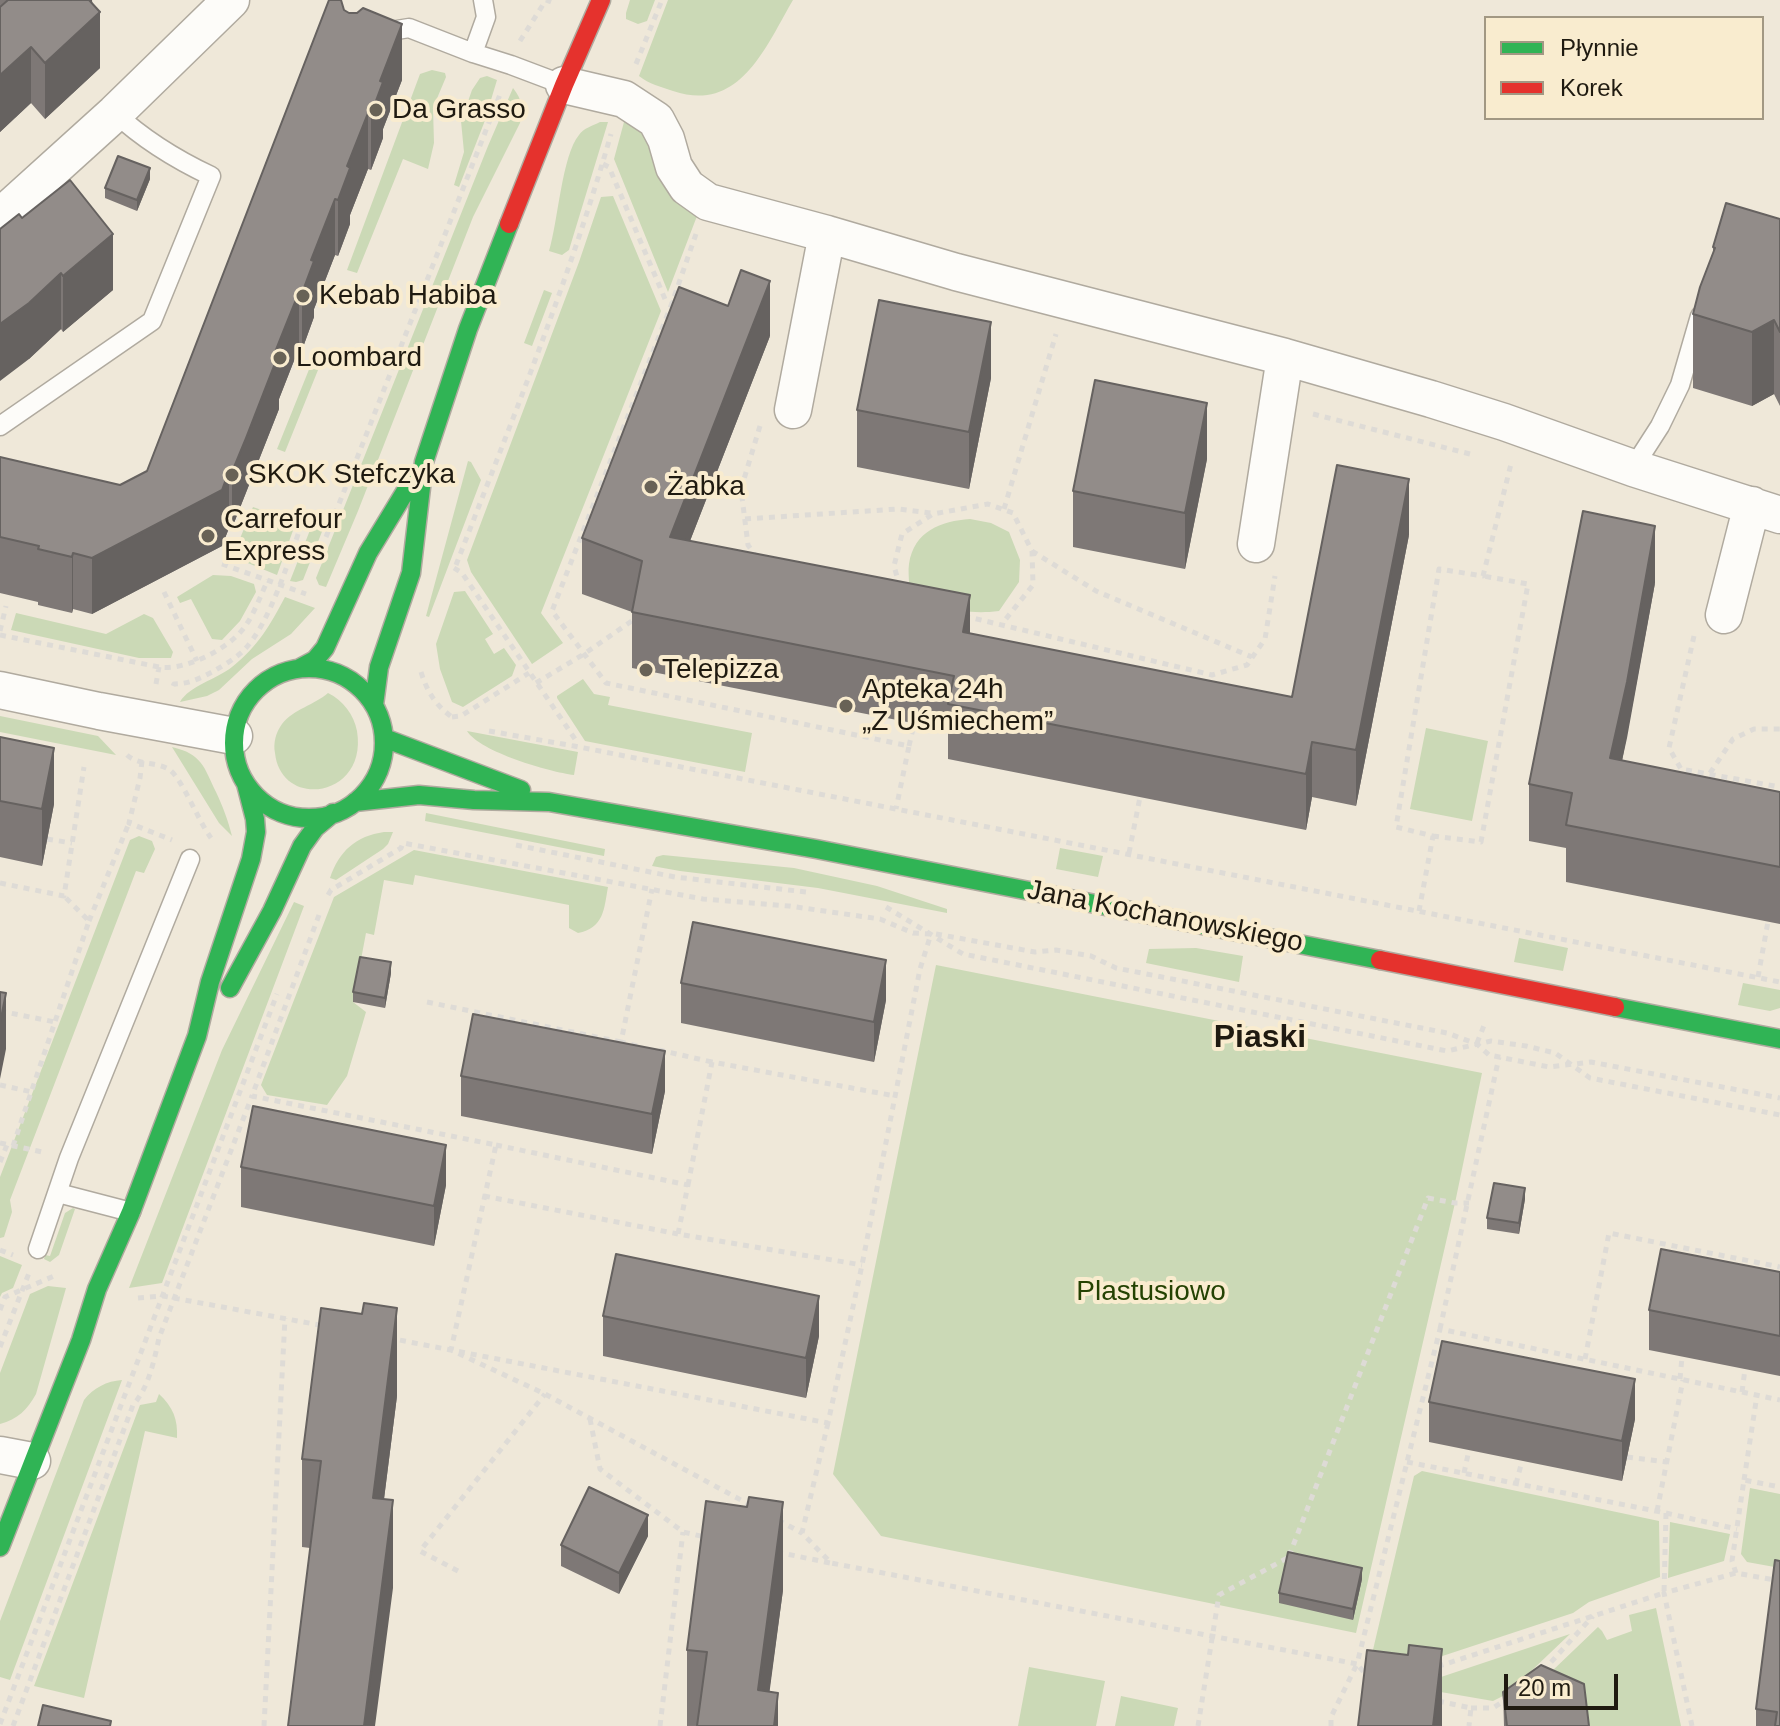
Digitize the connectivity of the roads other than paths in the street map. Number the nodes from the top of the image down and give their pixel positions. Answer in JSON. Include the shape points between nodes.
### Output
{"nodes":[{"id":1,"x":483,"y":0,"type":"edge"},
{"id":2,"x":601,"y":0,"type":"edge"},
{"id":3,"x":228,"y":1,"type":"edge"},
{"id":4,"x":362,"y":50,"type":"edge"},
{"id":5,"x":473,"y":53,"type":"junction"},
{"id":6,"x":564,"y":85,"type":"junction"},
{"id":7,"x":115,"y":113,"type":"junction"},
{"id":8,"x":1,"y":216,"type":"edge"},
{"id":9,"x":827,"y":234,"type":"junction"},
{"id":10,"x":1706,"y":295,"type":"edge"},
{"id":11,"x":1285,"y":357,"type":"junction"},
{"id":12,"x":793,"y":410,"type":"road end"},
{"id":13,"x":0,"y":426,"type":"edge"},
{"id":14,"x":424,"y":462,"type":"junction"},
{"id":15,"x":1633,"y":468,"type":"junction"},
{"id":16,"x":1766,"y":510,"type":"edge"},
{"id":17,"x":1256,"y":544,"type":"road end"},
{"id":18,"x":1724,"y":615,"type":"road end"},
{"id":19,"x":300,"y":668,"type":"junction"},
{"id":20,"x":0,"y":690,"type":"edge"},
{"id":21,"x":374,"y":705,"type":"junction"},
{"id":22,"x":234,"y":736,"type":"junction"},
{"id":23,"x":384,"y":738,"type":"junction"},
{"id":24,"x":246,"y":784,"type":"junction"},
{"id":25,"x":355,"y":802,"type":"junction"},
{"id":26,"x":549,"y":802,"type":"junction"},
{"id":27,"x":333,"y":813,"type":"junction"},
{"id":28,"x":190,"y":859,"type":"dead end"},
{"id":29,"x":197,"y":1036,"type":"junction"},
{"id":30,"x":1780,"y":1039,"type":"edge"},
{"id":31,"x":58,"y":1193,"type":"junction"},
{"id":32,"x":131,"y":1212,"type":"junction"},
{"id":33,"x":38,"y":1249,"type":"road end"},
{"id":34,"x":16,"y":1458,"type":"edge"},
{"id":35,"x":0,"y":1547,"type":"edge"}],
"edges":[{"from":1,"to":5,"type":"lane","via":[[486,17]]},
{"from":2,"to":6,"type":"street"},
{"from":3,"to":7,"type":"street"},
{"from":4,"to":5,"type":"lane","via":[[378,33],[409,28]]},
{"from":5,"to":6,"type":"lane"},
{"from":6,"to":9,"type":"street","via":[[624,99],[656,120],[674,167],[687,187],[708,202]]},
{"from":6,"to":14,"type":"street","via":[[468,329]]},
{"from":7,"to":8,"type":"street"},
{"from":7,"to":13,"type":"lane","via":[[174,158],[211,176],[152,321]]},
{"from":9,"to":11,"type":"street"},
{"from":9,"to":12,"type":"street"},
{"from":10,"to":15,"type":"lane","via":[[1680,385]]},
{"from":11,"to":15,"type":"street","via":[[1504,422]]},
{"from":11,"to":17,"type":"street"},
{"from":14,"to":19,"type":"street","via":[[368,553],[325,648]]},
{"from":14,"to":21,"type":"street","via":[[411,573],[379,667]]},
{"from":15,"to":16,"type":"street"},
{"from":16,"to":18,"type":"street"},
{"from":19,"to":21,"type":"street","via":[[325,669],[347,678]]},
{"from":19,"to":22,"type":"street","via":[[275,675],[255,690],[240,711]]},
{"from":20,"to":22,"type":"street"},
{"from":21,"to":23,"type":"street"},
{"from":22,"to":24,"type":"street","via":[[236,761]]},
{"from":23,"to":25,"type":"street","via":[[377,774]]},
{"from":23,"to":26,"type":"street","name":"Jana Kochanowskiego"},
{"from":24,"to":27,"type":"street","via":[[263,802],[286,814],[310,818]]},
{"from":24,"to":29,"type":"street","via":[[256,832],[251,859]]},
{"from":25,"to":26,"type":"street","name":"Jana Kochanowskiego","via":[[419,795]]},
{"from":25,"to":27,"type":"street"},
{"from":26,"to":30,"type":"street","name":"Jana Kochanowskiego","via":[[816,849]]},
{"from":27,"to":29,"type":"street","via":[[302,846],[272,911]]},
{"from":28,"to":31,"type":"lane"},
{"from":29,"to":32,"type":"street"},
{"from":31,"to":32,"type":"lane"},
{"from":31,"to":33,"type":"lane"},
{"from":32,"to":34,"type":"street","via":[[81,1340]]},
{"from":34,"to":35,"type":"street"}]}
